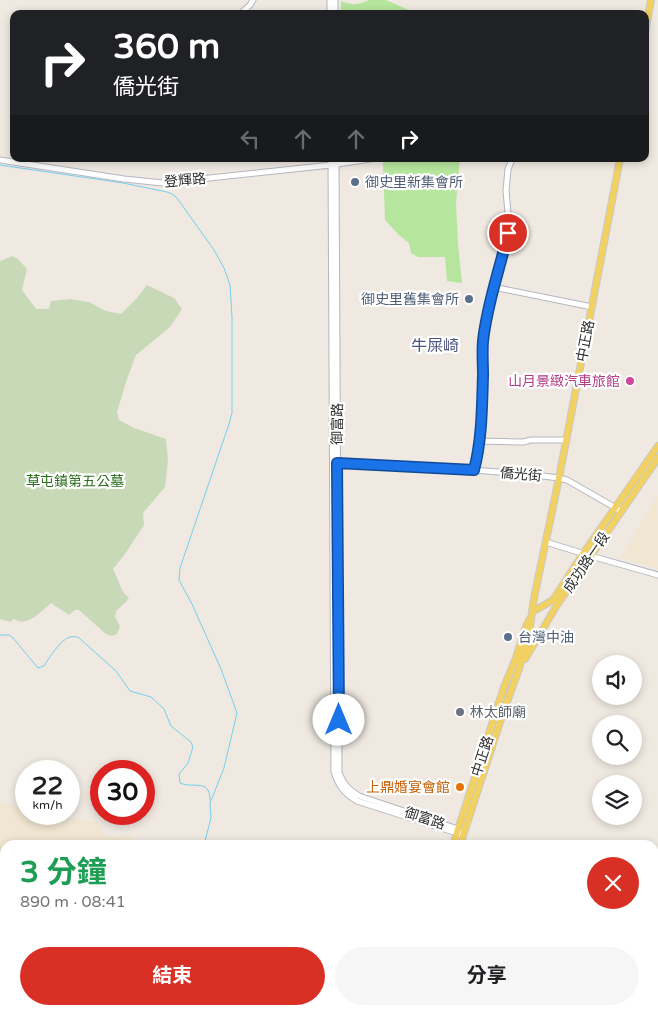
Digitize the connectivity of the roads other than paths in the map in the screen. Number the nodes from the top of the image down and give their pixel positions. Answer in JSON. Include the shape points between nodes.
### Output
{"nodes":[{"id":1,"x":253,"y":0,"type":"edge"},
{"id":2,"x":652,"y":0,"type":"edge"},
{"id":3,"x":244,"y":10,"type":"edge"},
{"id":4,"x":649,"y":14,"type":"edge"},
{"id":5,"x":12,"y":162,"type":"edge"},
{"id":6,"x":333,"y":162,"type":"edge"},
{"id":7,"x":511,"y":162,"type":"edge"},
{"id":8,"x":619,"y":162,"type":"edge"},
{"id":9,"x":493,"y":287,"type":"junction"},
{"id":10,"x":592,"y":307,"type":"junction"},
{"id":11,"x":567,"y":440,"type":"junction"},
{"id":12,"x":479,"y":441,"type":"junction"},
{"id":13,"x":658,"y":446,"type":"edge"},
{"id":14,"x":658,"y":458,"type":"edge"},
{"id":15,"x":334,"y":464,"type":"junction"},
{"id":16,"x":474,"y":470,"type":"junction"},
{"id":17,"x":559,"y":478,"type":"junction"},
{"id":18,"x":618,"y":510,"type":"junction"},
{"id":19,"x":546,"y":542,"type":"junction"},
{"id":20,"x":583,"y":554,"type":"junction"},
{"id":21,"x":591,"y":556,"type":"junction"},
{"id":22,"x":658,"y":575,"type":"edge"},
{"id":23,"x":532,"y":612,"type":"junction"},
{"id":24,"x":519,"y":669,"type":"junction"},
{"id":25,"x":459,"y":832,"type":"junction"},
{"id":26,"x":455,"y":840,"type":"edge"},
{"id":27,"x":460,"y":840,"type":"edge"}],
"edges":[{"from":1,"to":3,"type":"street"},
{"from":2,"to":4,"type":"main road"},
{"from":5,"to":6,"type":"street","name":"登輝路","via":[[163,183]]},
{"from":6,"to":15,"type":"street","name":"御富路","via":[[338,394]]},
{"from":7,"to":9,"type":"street","via":[[506,190],[508,233]]},
{"from":8,"to":10,"type":"main road","name":"中正路"},
{"from":9,"to":10,"type":"street"},
{"from":9,"to":12,"type":"street","via":[[483,341]]},
{"from":10,"to":11,"type":"main road","name":"中正路"},
{"from":11,"to":12,"type":"street"},
{"from":11,"to":17,"type":"main road","name":"中正路"},
{"from":12,"to":16,"type":"street"},
{"from":13,"to":18,"type":"main road","name":"成功路一段"},
{"from":14,"to":18,"type":"main road","name":"成功路一段"},
{"from":15,"to":16,"type":"street","name":"僑光街"},
{"from":15,"to":25,"type":"street","name":"御富路","via":[[341,780],[359,796]]},
{"from":16,"to":17,"type":"street","name":"僑光街"},
{"from":17,"to":18,"type":"street","name":"僑光街"},
{"from":17,"to":19,"type":"main road","name":"中正路"},
{"from":18,"to":20,"type":"main road","name":"成功路一段"},
{"from":18,"to":21,"type":"main road","name":"成功路一段"},
{"from":19,"to":20,"type":"street"},
{"from":19,"to":23,"type":"main road","name":"中正路"},
{"from":20,"to":21,"type":"street"},
{"from":20,"to":23,"type":"main road","name":"成功路一段","via":[[552,600]]},
{"from":21,"to":22,"type":"street"},
{"from":21,"to":24,"type":"main road","name":"成功路一段"},
{"from":23,"to":24,"type":"main road","name":"中正路"},
{"from":23,"to":25,"type":"main road","name":"中正路","via":[[504,687]]},
{"from":24,"to":25,"type":"main road","name":"中正路"},
{"from":25,"to":26,"type":"main road","name":"中正路"},
{"from":25,"to":27,"type":"main road","name":"中正路"}]}
